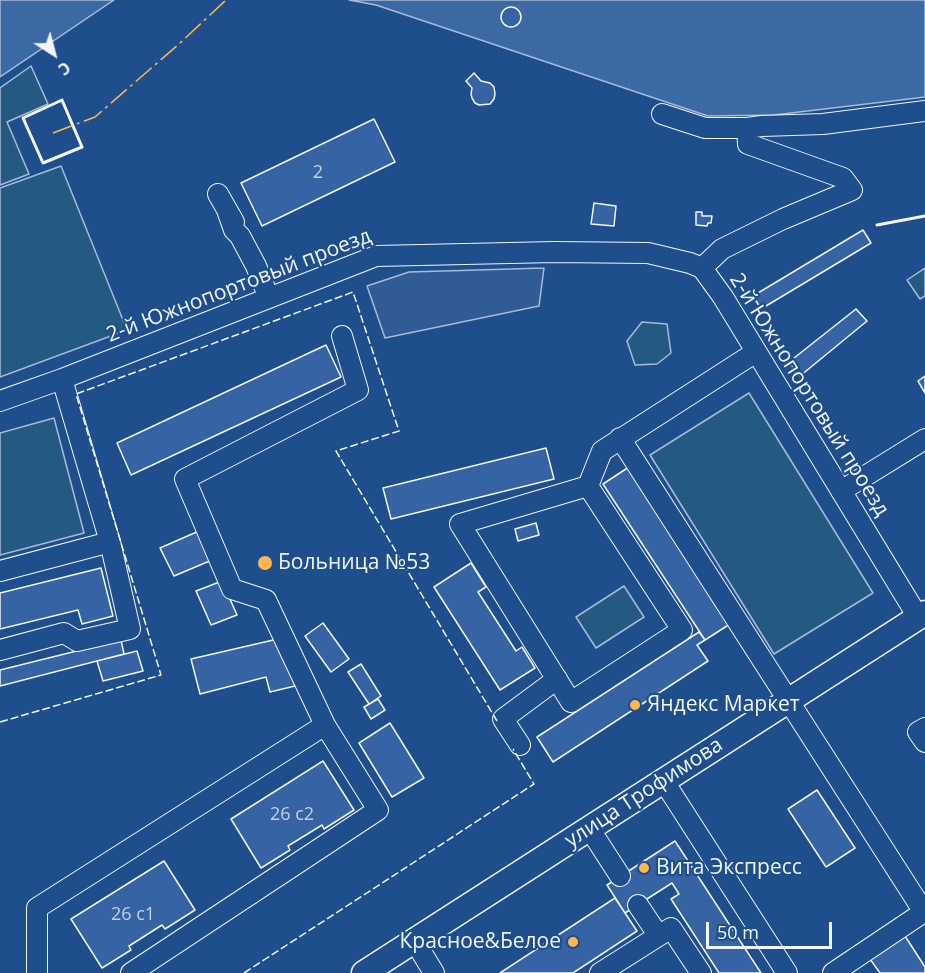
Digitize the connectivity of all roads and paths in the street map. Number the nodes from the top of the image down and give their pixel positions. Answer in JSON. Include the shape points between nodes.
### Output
{"nodes":[{"id":1,"x":925,"y":111,"type":"edge"},
{"id":2,"x":662,"y":114,"type":"dead end"},
{"id":3,"x":747,"y":128,"type":"junction"},
{"id":4,"x":218,"y":194,"type":"dead end"},
{"id":5,"x":702,"y":268,"type":"junction"},
{"id":6,"x":269,"y":298,"type":"junction"},
{"id":7,"x":342,"y":336,"type":"dead end"},
{"id":8,"x":756,"y":352,"type":"junction"},
{"id":9,"x":62,"y":379,"type":"junction"},
{"id":10,"x":0,"y":401,"type":"edge"},
{"id":11,"x":620,"y":438,"type":"junction"},
{"id":12,"x":925,"y":439,"type":"edge"},
{"id":13,"x":588,"y":486,"type":"junction"},
{"id":14,"x":841,"y":491,"type":"junction"},
{"id":15,"x":110,"y":542,"type":"junction"},
{"id":16,"x":0,"y":571,"type":"edge"},
{"id":17,"x":922,"y":615,"type":"edge"},
{"id":18,"x":0,"y":650,"type":"edge"},
{"id":19,"x":556,"y":679,"type":"junction"},
{"id":20,"x":788,"y":701,"type":"junction"},
{"id":21,"x":325,"y":725,"type":"junction"},
{"id":22,"x":925,"y":728,"type":"edge"},
{"id":23,"x":925,"y":742,"type":"edge"},
{"id":24,"x":520,"y":745,"type":"dead end"},
{"id":25,"x":663,"y":780,"type":"junction"},
{"id":26,"x":589,"y":828,"type":"junction"},
{"id":27,"x":620,"y":876,"type":"dead end"},
{"id":28,"x":638,"y":905,"type":"dead end"},
{"id":29,"x":658,"y":935,"type":"junction"},
{"id":30,"x":414,"y":940,"type":"junction"},
{"id":31,"x":857,"y":967,"type":"edge"},
{"id":32,"x":37,"y":973,"type":"edge"},
{"id":33,"x":131,"y":973,"type":"edge"},
{"id":34,"x":364,"y":973,"type":"edge"},
{"id":35,"x":435,"y":973,"type":"edge"},
{"id":36,"x":600,"y":973,"type":"edge"},
{"id":37,"x":701,"y":973,"type":"edge"},
{"id":38,"x":787,"y":973,"type":"edge"},
{"id":39,"x":833,"y":973,"type":"edge"}],
"edges":[{"from":1,"to":3,"type":"street","via":[[823,124]]},
{"from":2,"to":3,"type":"street","via":[[705,128]]},
{"from":3,"to":5,"type":"street","via":[[748,144],[843,178],[852,190],[722,249]]},
{"from":4,"to":6,"type":"street"},
{"from":5,"to":6,"type":"street","name":"2-й Южнопортовый проезд","via":[[648,253],[376,256]]},
{"from":5,"to":8,"type":"street","name":"2-й Южнопортовый проезд"},
{"from":6,"to":9,"type":"street","name":"2-й Южнопортовый проезд"},
{"from":7,"to":21,"type":"street","via":[[358,390],[185,479],[232,590],[266,600]]},
{"from":8,"to":11,"type":"street"},
{"from":8,"to":14,"type":"street","name":"2-й Южнопортовый проезд"},
{"from":9,"to":10,"type":"street","name":"2-й Южнопортовый проезд"},
{"from":9,"to":15,"type":"street"},
{"from":11,"to":13,"type":"street","via":[[602,451]]},
{"from":11,"to":20,"type":"street"},
{"from":12,"to":14,"type":"street"},
{"from":13,"to":19,"type":"street","via":[[460,524]]},
{"from":13,"to":19,"type":"street","via":[[682,630],[571,702]]},
{"from":14,"to":17,"type":"street","name":"2-й Южнопортовый проезд"},
{"from":15,"to":16,"type":"street"},
{"from":15,"to":18,"type":"street","via":[[130,629],[77,641],[64,633]]},
{"from":17,"to":20,"type":"main road","name":"улица Трофимова"},
{"from":19,"to":24,"type":"street","via":[[503,719]]},
{"from":20,"to":25,"type":"main road","name":"улица Трофимова"},
{"from":20,"to":31,"type":"street","via":[[924,912]]},
{"from":21,"to":32,"type":"street","via":[[37,908]]},
{"from":21,"to":33,"type":"street","via":[[378,810]]},
{"from":22,"to":23,"type":"street","via":[[918,732]]},
{"from":25,"to":26,"type":"main road","name":"улица Трофимова"},
{"from":25,"to":38,"type":"street"},
{"from":26,"to":27,"type":"street"},
{"from":26,"to":30,"type":"main road","name":"улица Трофимова"},
{"from":28,"to":29,"type":"street"},
{"from":29,"to":36,"type":"street"},
{"from":29,"to":37,"type":"street","via":[[671,928]]},
{"from":30,"to":34,"type":"main road","name":"улица Трофимова"},
{"from":30,"to":35,"type":"street"},
{"from":31,"to":39,"type":"street"}]}
